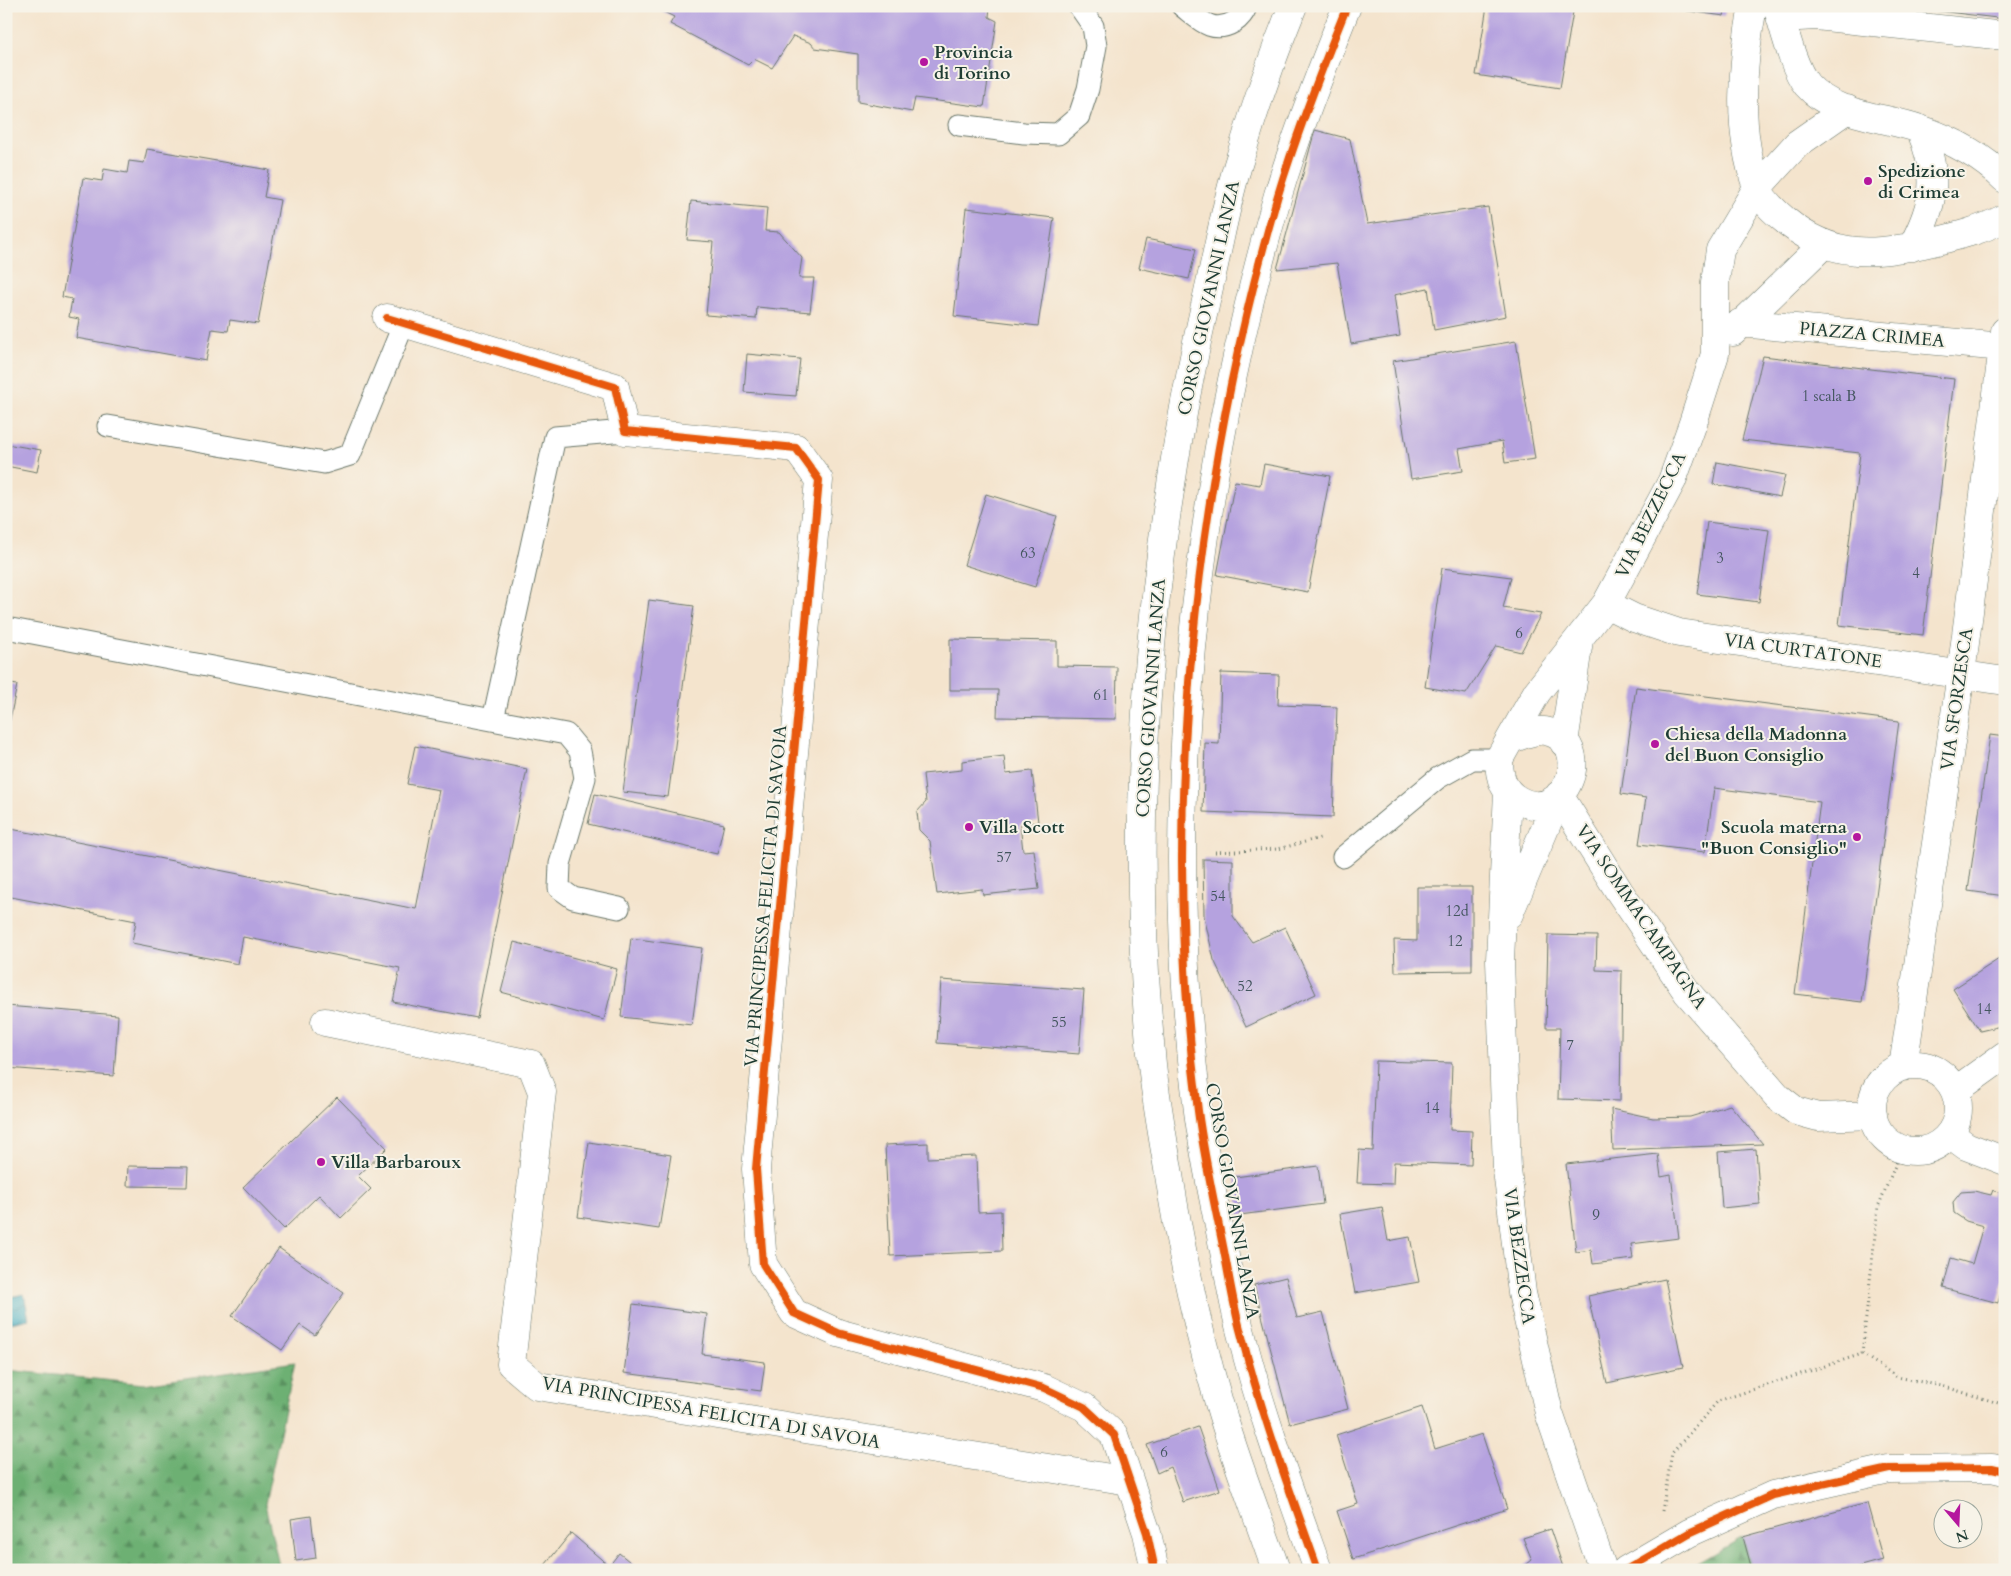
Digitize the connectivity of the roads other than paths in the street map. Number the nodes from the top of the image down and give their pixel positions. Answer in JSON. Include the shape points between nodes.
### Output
{"nodes":[{"id":1,"x":1079,"y":6,"type":"edge"},
{"id":2,"x":1182,"y":6,"type":"edge"},
{"id":3,"x":1246,"y":6,"type":"edge"},
{"id":4,"x":1293,"y":6,"type":"edge"},
{"id":5,"x":1347,"y":6,"type":"edge"},
{"id":6,"x":1753,"y":6,"type":"edge"},
{"id":7,"x":1779,"y":12,"type":"edge"},
{"id":8,"x":2005,"y":36,"type":"edge"},
{"id":9,"x":1847,"y":109,"type":"junction"},
{"id":10,"x":959,"y":125,"type":"dead end"},
{"id":11,"x":1920,"y":129,"type":"junction"},
{"id":12,"x":2005,"y":179,"type":"edge"},
{"id":13,"x":1757,"y":188,"type":"junction"},
{"id":14,"x":2005,"y":218,"type":"edge"},
{"id":15,"x":1824,"y":244,"type":"junction"},
{"id":16,"x":1912,"y":248,"type":"junction"},
{"id":17,"x":395,"y":320,"type":"joint"},
{"id":18,"x":1740,"y":322,"type":"junction"},
{"id":19,"x":2004,"y":339,"type":"edge"},
{"id":20,"x":1714,"y":354,"type":"junction"},
{"id":21,"x":108,"y":426,"type":"dead end"},
{"id":22,"x":625,"y":431,"type":"junction"},
{"id":23,"x":1606,"y":604,"type":"junction"},
{"id":24,"x":6,"y":628,"type":"edge"},
{"id":25,"x":1580,"y":640,"type":"junction"},
{"id":26,"x":1961,"y":674,"type":"junction"},
{"id":27,"x":2005,"y":681,"type":"edge"},
{"id":28,"x":493,"y":720,"type":"junction"},
{"id":29,"x":1564,"y":743,"type":"junction"},
{"id":30,"x":1505,"y":749,"type":"junction"},
{"id":31,"x":1508,"y":792,"type":"junction"},
{"id":32,"x":1559,"y":795,"type":"junction"},
{"id":33,"x":1343,"y":857,"type":"dead end"},
{"id":34,"x":619,"y":908,"type":"dead end"},
{"id":35,"x":1501,"y":931,"type":"junction"},
{"id":36,"x":325,"y":1022,"type":"dead end"},
{"id":37,"x":2005,"y":1055,"type":"edge"},
{"id":38,"x":1903,"y":1067,"type":"junction"},
{"id":39,"x":1955,"y":1091,"type":"junction"},
{"id":40,"x":1873,"y":1115,"type":"junction"},
{"id":41,"x":1950,"y":1134,"type":"junction"},
{"id":42,"x":2005,"y":1161,"type":"edge"},
{"id":43,"x":2005,"y":1471,"type":"edge"},
{"id":44,"x":1128,"y":1481,"type":"junction"},
{"id":45,"x":1155,"y":1570,"type":"edge"},
{"id":46,"x":1276,"y":1570,"type":"edge"},
{"id":47,"x":1318,"y":1570,"type":"edge"},
{"id":48,"x":1603,"y":1570,"type":"edge"},
{"id":49,"x":1626,"y":1570,"type":"edge"}],
"edges":[{"from":1,"to":10,"type":"lane","via":[[1093,26],[1096,46],[1079,116],[1058,134]]},
{"from":2,"to":3,"type":"lane","via":[[1211,27],[1223,27],[1237,21]]},
{"from":4,"to":46,"type":"street","name":"CORSO GIOVANNI LANZA","via":[[1239,160],[1199,330],[1172,473],[1144,749],[1142,820],[1152,1066],[1172,1198],[1188,1280],[1219,1405]]},
{"from":5,"to":47,"type":"street","name":"CORSO GIOVANNI LANZA","via":[[1279,192],[1241,335],[1208,508],[1189,691],[1185,776],[1187,1001],[1206,1162],[1240,1329]]},
{"from":6,"to":13,"type":"street","via":[[1742,107]]},
{"from":7,"to":8,"type":"street"},
{"from":7,"to":9,"type":"street","via":[[1806,84],[1822,99]]},
{"from":9,"to":11,"type":"street"},
{"from":9,"to":13,"type":"street","via":[[1797,144]]},
{"from":11,"to":12,"type":"street","via":[[1988,162]]},
{"from":11,"to":16,"type":"street","via":[[1934,173],[1925,223]]},
{"from":13,"to":15,"type":"street","via":[[1772,210],[1795,229]]},
{"from":13,"to":20,"type":"street","via":[[1720,250],[1715,282]]},
{"from":14,"to":16,"type":"street","via":[[1987,228]]},
{"from":15,"to":16,"type":"street","via":[[1849,251],[1884,253]]},
{"from":15,"to":18,"type":"street"},
{"from":17,"to":21,"type":"lane","via":[[350,455],[324,463]]},
{"from":17,"to":22,"type":"street","via":[[615,387]]},
{"from":18,"to":19,"type":"street","name":"PIAZZA CRIMEA"},
{"from":18,"to":20,"type":"street"},
{"from":19,"to":26,"type":"street","name":"VIA SFORZESCA"},
{"from":20,"to":23,"type":"street","name":"VIA BEZZECCA","via":[[1672,481]]},
{"from":22,"to":28,"type":"lane","via":[[555,437]]},
{"from":22,"to":44,"type":"street","name":"VIA PRINCIPESSA FELICITA DI SAVOIA","via":[[796,448],[819,480],[756,1169],[763,1264],[794,1312],[838,1333],[1044,1388],[1084,1407],[1114,1435]]},
{"from":23,"to":25,"type":"street","name":"VIA BEZZECCA"},
{"from":23,"to":26,"type":"street","name":"VIA CURTATONE","via":[[1634,618],[1680,633]]},
{"from":24,"to":28,"type":"lane"},
{"from":25,"to":29,"type":"street","name":"VIA BEZZECCA"},
{"from":25,"to":30,"type":"street","name":"VIA BEZZECCA","via":[[1537,692]]},
{"from":26,"to":27,"type":"street","name":"VIA CURTATONE"},
{"from":26,"to":38,"type":"street","name":"VIA SFORZESCA"},
{"from":28,"to":34,"type":"lane","via":[[566,734],[580,751],[586,778],[560,864],[559,888],[573,898]]},
{"from":29,"to":30,"type":"street","via":[[1544,731]]},
{"from":29,"to":32,"type":"street","name":"VIA BEZZECCA","via":[[1573,764],[1567,787]]},
{"from":30,"to":31,"type":"street","name":"VIA BEZZECCA","via":[[1499,771]]},
{"from":30,"to":33,"type":"lane","via":[[1472,759],[1438,778]]},
{"from":31,"to":32,"type":"street","via":[[1529,804],[1540,804]]},
{"from":31,"to":35,"type":"street","name":"VIA BEZZECCA"},
{"from":32,"to":35,"type":"street","name":"VIA BEZZECCA"},
{"from":32,"to":40,"type":"street","name":"VIA SOMMACAMPAGNA","via":[[1687,992],[1778,1097],[1796,1111],[1818,1117]]},
{"from":35,"to":48,"type":"street","name":"VIA BEZZECCA","via":[[1507,1170],[1522,1293],[1549,1413]]},
{"from":36,"to":44,"type":"street","name":"VIA PRINCIPESSA FELICITA DI SAVOIA","via":[[531,1064],[542,1092],[511,1364],[537,1386]]},
{"from":37,"to":39,"type":"street"},
{"from":38,"to":39,"type":"street","via":[[1921,1066],[1935,1070]]},
{"from":38,"to":40,"type":"street","via":[[1884,1078],[1876,1088],[1872,1101]]},
{"from":39,"to":41,"type":"street","via":[[1959,1105],[1957,1120]]},
{"from":40,"to":41,"type":"street","via":[[1876,1127],[1886,1140],[1902,1149],[1927,1150]]},
{"from":41,"to":42,"type":"street","via":[[1966,1146]]},
{"from":43,"to":49,"type":"street","via":[[1992,1468],[1889,1469],[1773,1495],[1689,1534]]},
{"from":44,"to":45,"type":"street","name":"VIA PRINCIPESSA FELICITA DI SAVOIA","via":[[1147,1533]]}]}
